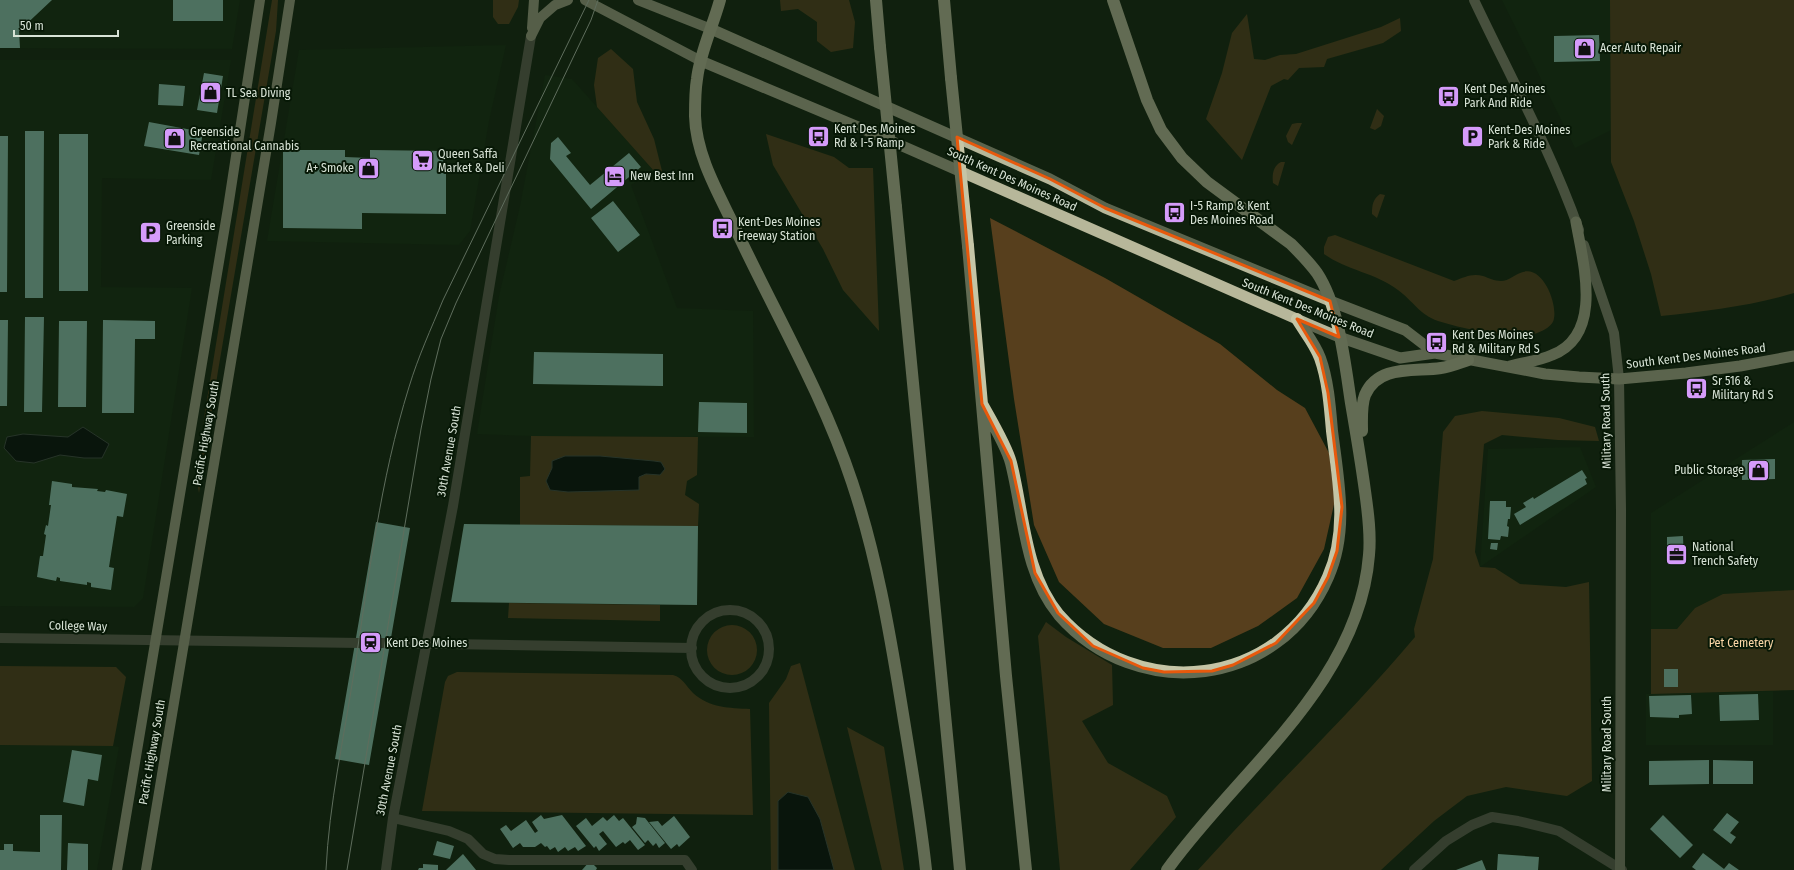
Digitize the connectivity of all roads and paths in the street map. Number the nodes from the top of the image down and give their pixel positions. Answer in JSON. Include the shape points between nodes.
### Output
{"nodes":[{"id":1,"x":260,"y":0,"type":"edge"},
{"id":2,"x":290,"y":0,"type":"edge"},
{"id":3,"x":534,"y":0,"type":"edge"},
{"id":4,"x":568,"y":0,"type":"edge"},
{"id":5,"x":586,"y":0,"type":"edge"},
{"id":6,"x":638,"y":0,"type":"edge"},
{"id":7,"x":720,"y":0,"type":"edge"},
{"id":8,"x":876,"y":0,"type":"edge"},
{"id":9,"x":944,"y":0,"type":"edge"},
{"id":10,"x":1113,"y":0,"type":"edge"},
{"id":11,"x":1474,"y":0,"type":"edge"},
{"id":12,"x":711,"y":29,"type":"junction"},
{"id":13,"x":531,"y":36,"type":"junction"},
{"id":14,"x":701,"y":61,"type":"junction"},
{"id":15,"x":1576,"y":222,"type":"junction"},
{"id":16,"x":1330,"y":301,"type":"junction"},
{"id":17,"x":1297,"y":319,"type":"junction"},
{"id":18,"x":1339,"y":337,"type":"junction"},
{"id":19,"x":1435,"y":353,"type":"junction"},
{"id":20,"x":1794,"y":356,"type":"edge"},
{"id":21,"x":1468,"y":360,"type":"junction"},
{"id":22,"x":1505,"y":367,"type":"junction"},
{"id":23,"x":1619,"y":379,"type":"junction"},
{"id":24,"x":982,"y":404,"type":"junction"},
{"id":25,"x":1361,"y":457,"type":"junction"},
{"id":26,"x":0,"y":638,"type":"edge"},
{"id":27,"x":156,"y":640,"type":"junction"},
{"id":28,"x":184,"y":640,"type":"junction"},
{"id":29,"x":361,"y":643,"type":"tunnel mouth"},
{"id":30,"x":381,"y":643,"type":"tunnel mouth"},
{"id":31,"x":426,"y":644,"type":"junction"},
{"id":32,"x":692,"y":648,"type":"junction"},
{"id":33,"x":394,"y":818,"type":"junction"},
{"id":34,"x":117,"y":870,"type":"edge"},
{"id":35,"x":146,"y":870,"type":"edge"},
{"id":36,"x":386,"y":870,"type":"edge"},
{"id":37,"x":692,"y":870,"type":"edge"},
{"id":38,"x":926,"y":870,"type":"edge"},
{"id":39,"x":960,"y":870,"type":"edge"},
{"id":40,"x":1026,"y":870,"type":"edge"},
{"id":41,"x":1167,"y":870,"type":"edge"},
{"id":42,"x":1414,"y":870,"type":"edge"},
{"id":43,"x":1621,"y":870,"type":"edge"}],
"edges":[{"from":1,"to":27,"type":"main road","name":"Pacific Highway South"},
{"from":2,"to":28,"type":"main road","name":"Pacific Highway South","via":[[272,123]]},
{"from":3,"to":13,"type":"main road"},
{"from":4,"to":13,"type":"main road","via":[[555,5],[540,18]]},
{"from":5,"to":14,"type":"main road","name":"South Kent Des Moines Road"},
{"from":6,"to":12,"type":"main road","name":"South Kent Des Moines Road"},
{"from":7,"to":12,"type":"highway"},
{"from":8,"to":39,"type":"highway","bridge":true},
{"from":9,"to":24,"type":"highway","bridge":true},
{"from":10,"to":16,"type":"highway","via":[[1147,100],[1161,130],[1182,158],[1207,182],[1303,255],[1317,274]]},
{"from":11,"to":15,"type":"main road","name":"Military Road South","via":[[1548,154]]},
{"from":12,"to":14,"type":"highway"},
{"from":12,"to":16,"type":"highway","name":"South Kent Des Moines Road","via":[[1050,179],[1105,208]]},
{"from":13,"to":31,"type":"street","name":"30th Avenue South","via":[[453,506]]},
{"from":14,"to":17,"type":"highway","name":"South Kent Des Moines Road","via":[[883,137]]},
{"from":14,"to":38,"type":"highway","via":[[697,79],[695,118],[702,153],[837,441],[871,546],[893,653],[921,822]]},
{"from":15,"to":22,"type":"highway","via":[[1587,296],[1585,318],[1581,328],[1562,350]]},
{"from":15,"to":23,"type":"main road","name":"Military Road South","via":[[1614,333]]},
{"from":16,"to":18,"type":"highway"},
{"from":16,"to":19,"type":"highway","name":"South Kent Des Moines Road","via":[[1405,330]]},
{"from":17,"to":18,"type":"highway","name":"South Kent Des Moines Road"},
{"from":17,"to":24,"type":"highway","via":[[1320,357],[1328,393],[1342,508],[1337,551],[1328,577],[1314,603],[1294,628],[1255,656],[1212,671],[1164,672],[1118,660],[1093,646],[1058,613],[1035,573],[1011,461]]},
{"from":18,"to":19,"type":"highway","name":"South Kent Des Moines Road","via":[[1400,358]]},
{"from":18,"to":25,"type":"highway"},
{"from":19,"to":21,"type":"highway","name":"South Kent Des Moines Road"},
{"from":20,"to":23,"type":"highway","name":"South Kent Des Moines Road","via":[[1740,366]]},
{"from":21,"to":22,"type":"highway","name":"South Kent Des Moines Road"},
{"from":21,"to":25,"type":"highway","via":[[1442,368],[1389,373],[1375,381],[1364,396]]},
{"from":22,"to":23,"type":"highway","name":"South Kent Des Moines Road","via":[[1545,374]]},
{"from":23,"to":43,"type":"main road","name":"Military Road South"},
{"from":24,"to":40,"type":"highway"},
{"from":25,"to":41,"type":"highway","via":[[1370,554],[1360,607],[1343,647],[1297,715]]},
{"from":26,"to":27,"type":"street","name":"College Way"},
{"from":27,"to":28,"type":"street","name":"College Way"},
{"from":27,"to":34,"type":"main road","name":"Pacific Highway South"},
{"from":28,"to":29,"type":"street","name":"College Way"},
{"from":28,"to":35,"type":"main road","name":"Pacific Highway South"},
{"from":30,"to":31,"type":"street"},
{"from":31,"to":32,"type":"street"},
{"from":31,"to":33,"type":"street","name":"30th Avenue South"},
{"from":32,"to":32,"type":"street","via":[[696,667],[703,677],[713,684],[725,687],[737,687],[758,676],[766,666],[769,653],[768,639],[763,627],[754,617],[742,611],[728,610],[715,613],[704,620],[696,630]]},
{"from":33,"to":36,"type":"street","name":"30th Avenue South"},
{"from":33,"to":37,"type":"street","via":[[449,830],[468,839],[483,854],[494,859],[685,860]]},
{"from":42,"to":43,"type":"street","via":[[1446,840],[1492,817],[1559,831]]}]}
